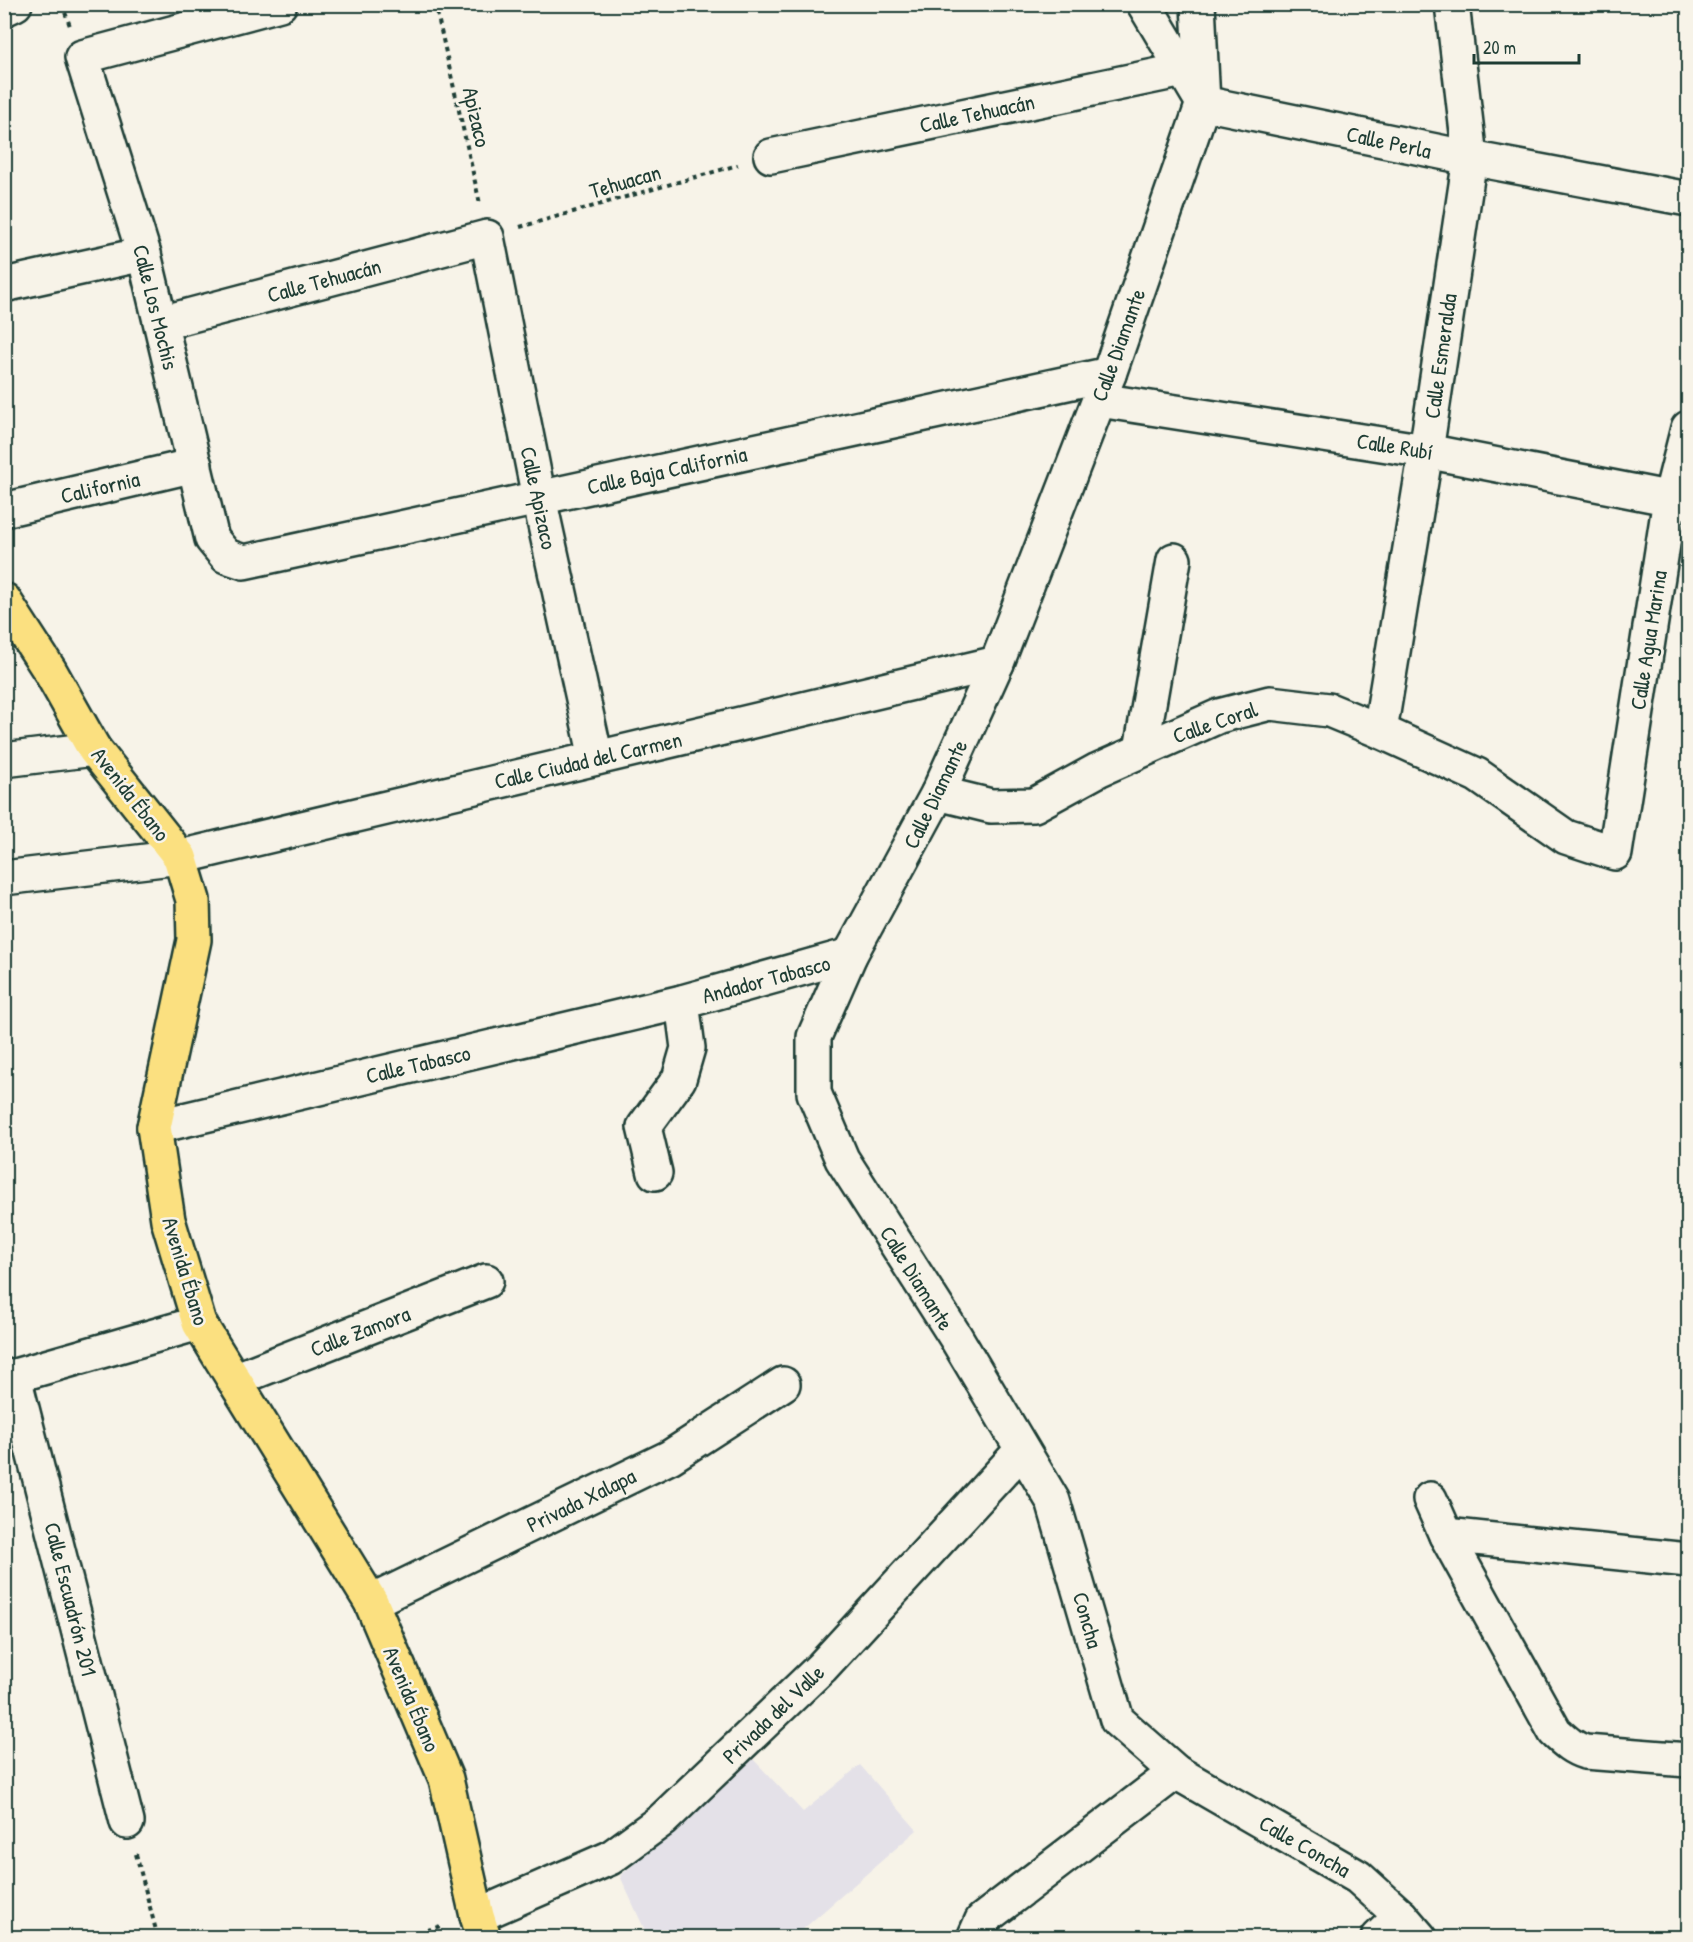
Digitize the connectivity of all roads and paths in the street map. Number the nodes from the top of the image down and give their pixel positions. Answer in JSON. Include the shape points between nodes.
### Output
{"nodes":[{"id":1,"x":15,"y":4,"type":"edge"},
{"id":2,"x":279,"y":4,"type":"edge"},
{"id":3,"x":435,"y":4,"type":"edge"},
{"id":4,"x":1144,"y":4,"type":"edge"},
{"id":5,"x":1198,"y":4,"type":"edge"},
{"id":6,"x":1452,"y":4,"type":"edge"},
{"id":7,"x":4,"y":9,"type":"edge"},
{"id":8,"x":1183,"y":70,"type":"junction"},
{"id":9,"x":1203,"y":103,"type":"junction"},
{"id":10,"x":771,"y":156,"type":"joint"},
{"id":11,"x":1470,"y":158,"type":"junction"},
{"id":12,"x":1689,"y":199,"type":"edge"},
{"id":13,"x":487,"y":237,"type":"junction"},
{"id":14,"x":144,"y":254,"type":"junction"},
{"id":15,"x":4,"y":285,"type":"edge"},
{"id":16,"x":161,"y":322,"type":"junction"},
{"id":17,"x":1104,"y":387,"type":"junction"},
{"id":18,"x":1689,"y":428,"type":"edge"},
{"id":19,"x":1426,"y":451,"type":"junction"},
{"id":20,"x":195,"y":465,"type":"junction"},
{"id":21,"x":539,"y":498,"type":"junction"},
{"id":22,"x":1679,"y":500,"type":"edge"},
{"id":23,"x":4,"y":510,"type":"edge"},
{"id":24,"x":226,"y":556,"type":"joint"},
{"id":25,"x":1174,"y":560,"type":"dead end"},
{"id":26,"x":4,"y":600,"type":"edge"},
{"id":27,"x":997,"y":663,"type":"junction"},
{"id":28,"x":1380,"y":731,"type":"junction"},
{"id":29,"x":94,"y":749,"type":"junction"},
{"id":30,"x":1141,"y":750,"type":"junction"},
{"id":31,"x":596,"y":758,"type":"junction"},
{"id":32,"x":4,"y":760,"type":"edge"},
{"id":33,"x":938,"y":793,"type":"junction"},
{"id":34,"x":1615,"y":853,"type":"joint"},
{"id":35,"x":180,"y":857,"type":"junction"},
{"id":36,"x":4,"y":878,"type":"edge"},
{"id":37,"x":850,"y":955,"type":"junction"},
{"id":38,"x":682,"y":1002,"type":"junction"},
{"id":39,"x":154,"y":1127,"type":"junction"},
{"id":40,"x":655,"y":1173,"type":"dead end"},
{"id":41,"x":486,"y":1281,"type":"dead end"},
{"id":42,"x":199,"y":1323,"type":"junction"},
{"id":43,"x":9,"y":1378,"type":"edge"},
{"id":44,"x":234,"y":1380,"type":"junction"},
{"id":45,"x":783,"y":1384,"type":"dead end"},
{"id":46,"x":1022,"y":1450,"type":"junction"},
{"id":47,"x":1430,"y":1499,"type":"dead end"},
{"id":48,"x":1446,"y":1534,"type":"junction"},
{"id":49,"x":1689,"y":1560,"type":"edge"},
{"id":50,"x":371,"y":1602,"type":"junction"},
{"id":51,"x":1689,"y":1760,"type":"edge"},
{"id":52,"x":1176,"y":1772,"type":"junction"},
{"id":53,"x":127,"y":1822,"type":"joint"},
{"id":54,"x":480,"y":1927,"type":"edge"},
{"id":55,"x":1400,"y":1930,"type":"edge"},
{"id":56,"x":158,"y":1938,"type":"edge"},
{"id":57,"x":401,"y":1938,"type":"edge"},
{"id":58,"x":974,"y":1938,"type":"edge"}],
"edges":[{"from":1,"to":7,"type":"street"},
{"from":2,"to":14,"type":"street","name":"Calle Los Mochis","via":[[82,57]]},
{"from":3,"to":13,"type":"path","name":"Apizaco"},
{"from":4,"to":8,"type":"street"},
{"from":5,"to":9,"type":"street"},
{"from":6,"to":11,"type":"street","name":"Calle Esmeralda"},
{"from":8,"to":9,"type":"street"},
{"from":8,"to":10,"type":"street","name":"Calle Tehuacán"},
{"from":9,"to":11,"type":"street","name":"Calle Perla"},
{"from":9,"to":17,"type":"street","name":"Calle Diamante"},
{"from":10,"to":13,"type":"path","name":"Tehuacan"},
{"from":11,"to":12,"type":"street","name":"Calle Perla"},
{"from":11,"to":19,"type":"street","name":"Calle Esmeralda"},
{"from":13,"to":16,"type":"street","name":"Calle Tehuacán"},
{"from":13,"to":21,"type":"street","name":"Calle Apizaco"},
{"from":14,"to":15,"type":"street"},
{"from":14,"to":16,"type":"street","name":"Calle Los Mochis"},
{"from":16,"to":20,"type":"street","name":"Calle Los Mochis"},
{"from":17,"to":19,"type":"street","name":"Calle Rubí"},
{"from":17,"to":21,"type":"street","name":"Calle Baja California"},
{"from":17,"to":27,"type":"street","name":"Calle Diamante"},
{"from":18,"to":22,"type":"street","name":"Calle Agua Marina"},
{"from":19,"to":22,"type":"street","name":"Calle Rubí"},
{"from":19,"to":28,"type":"street","name":"Calle Esmeralda"},
{"from":20,"to":23,"type":"street","name":"California"},
{"from":20,"to":24,"type":"street","name":"Calle Los Mochis","via":[[212,539]]},
{"from":21,"to":24,"type":"street","name":"Calle Baja California","via":[[244,562]]},
{"from":21,"to":31,"type":"street","name":"Calle Apizaco"},
{"from":22,"to":34,"type":"street","name":"Calle Agua Marina"},
{"from":25,"to":30,"type":"street"},
{"from":26,"to":29,"type":"main road","name":"Avenida Ébano"},
{"from":27,"to":31,"type":"street","name":"Calle Ciudad del Carmen"},
{"from":27,"to":33,"type":"street","name":"Calle Diamante"},
{"from":28,"to":30,"type":"street","name":"Calle Coral","via":[[1329,710],[1269,704],[1219,716]]},
{"from":28,"to":34,"type":"street","name":"Calle Coral","via":[[1477,775],[1566,837]]},
{"from":29,"to":32,"type":"street"},
{"from":29,"to":35,"type":"main road","name":"Avenida Ébano"},
{"from":30,"to":33,"type":"street","name":"Calle Coral","via":[[1034,805],[992,806]]},
{"from":31,"to":35,"type":"street","name":"Calle Ciudad del Carmen"},
{"from":33,"to":37,"type":"street","name":"Calle Diamante"},
{"from":35,"to":36,"type":"street","name":"Calle Ciudad del Carmen"},
{"from":35,"to":39,"type":"main road","name":"Avenida Ébano","via":[[192,900],[194,940]]},
{"from":37,"to":38,"type":"street","name":"Andador Tabasco"},
{"from":37,"to":46,"type":"street","name":"Calle Diamante","via":[[814,1036],[814,1093],[842,1159]]},
{"from":38,"to":39,"type":"street","name":"Calle Tabasco"},
{"from":38,"to":40,"type":"street","via":[[688,1048],[679,1079],[644,1127]]},
{"from":39,"to":42,"type":"main road","name":"Avenida Ébano","via":[[168,1220]]},
{"from":41,"to":44,"type":"street","name":"Calle Zamora"},
{"from":42,"to":43,"type":"street"},
{"from":42,"to":44,"type":"main road","name":"Avenida Ébano"},
{"from":43,"to":53,"type":"street","name":"Calle Escuadrón 201"},
{"from":44,"to":50,"type":"main road","name":"Avenida Ébano"},
{"from":45,"to":50,"type":"street","name":"Privada Xalapa","via":[[670,1457]]},
{"from":46,"to":52,"type":"street","name":"Concha","via":[[1053,1501],[1117,1720]]},
{"from":46,"to":54,"type":"street","name":"Privada del Valle","via":[[822,1667],[662,1820],[610,1858]]},
{"from":47,"to":48,"type":"street"},
{"from":48,"to":49,"type":"street"},
{"from":48,"to":51,"type":"street","via":[[1555,1732],[1565,1742],[1585,1752]]},
{"from":50,"to":54,"type":"main road","name":"Avenida Ébano","via":[[446,1779]]},
{"from":52,"to":55,"type":"street","name":"Calle Concha","via":[[1358,1877]]},
{"from":52,"to":58,"type":"street","via":[[982,1920]]},
{"from":53,"to":56,"type":"path"},
{"from":54,"to":57,"type":"path"}]}
